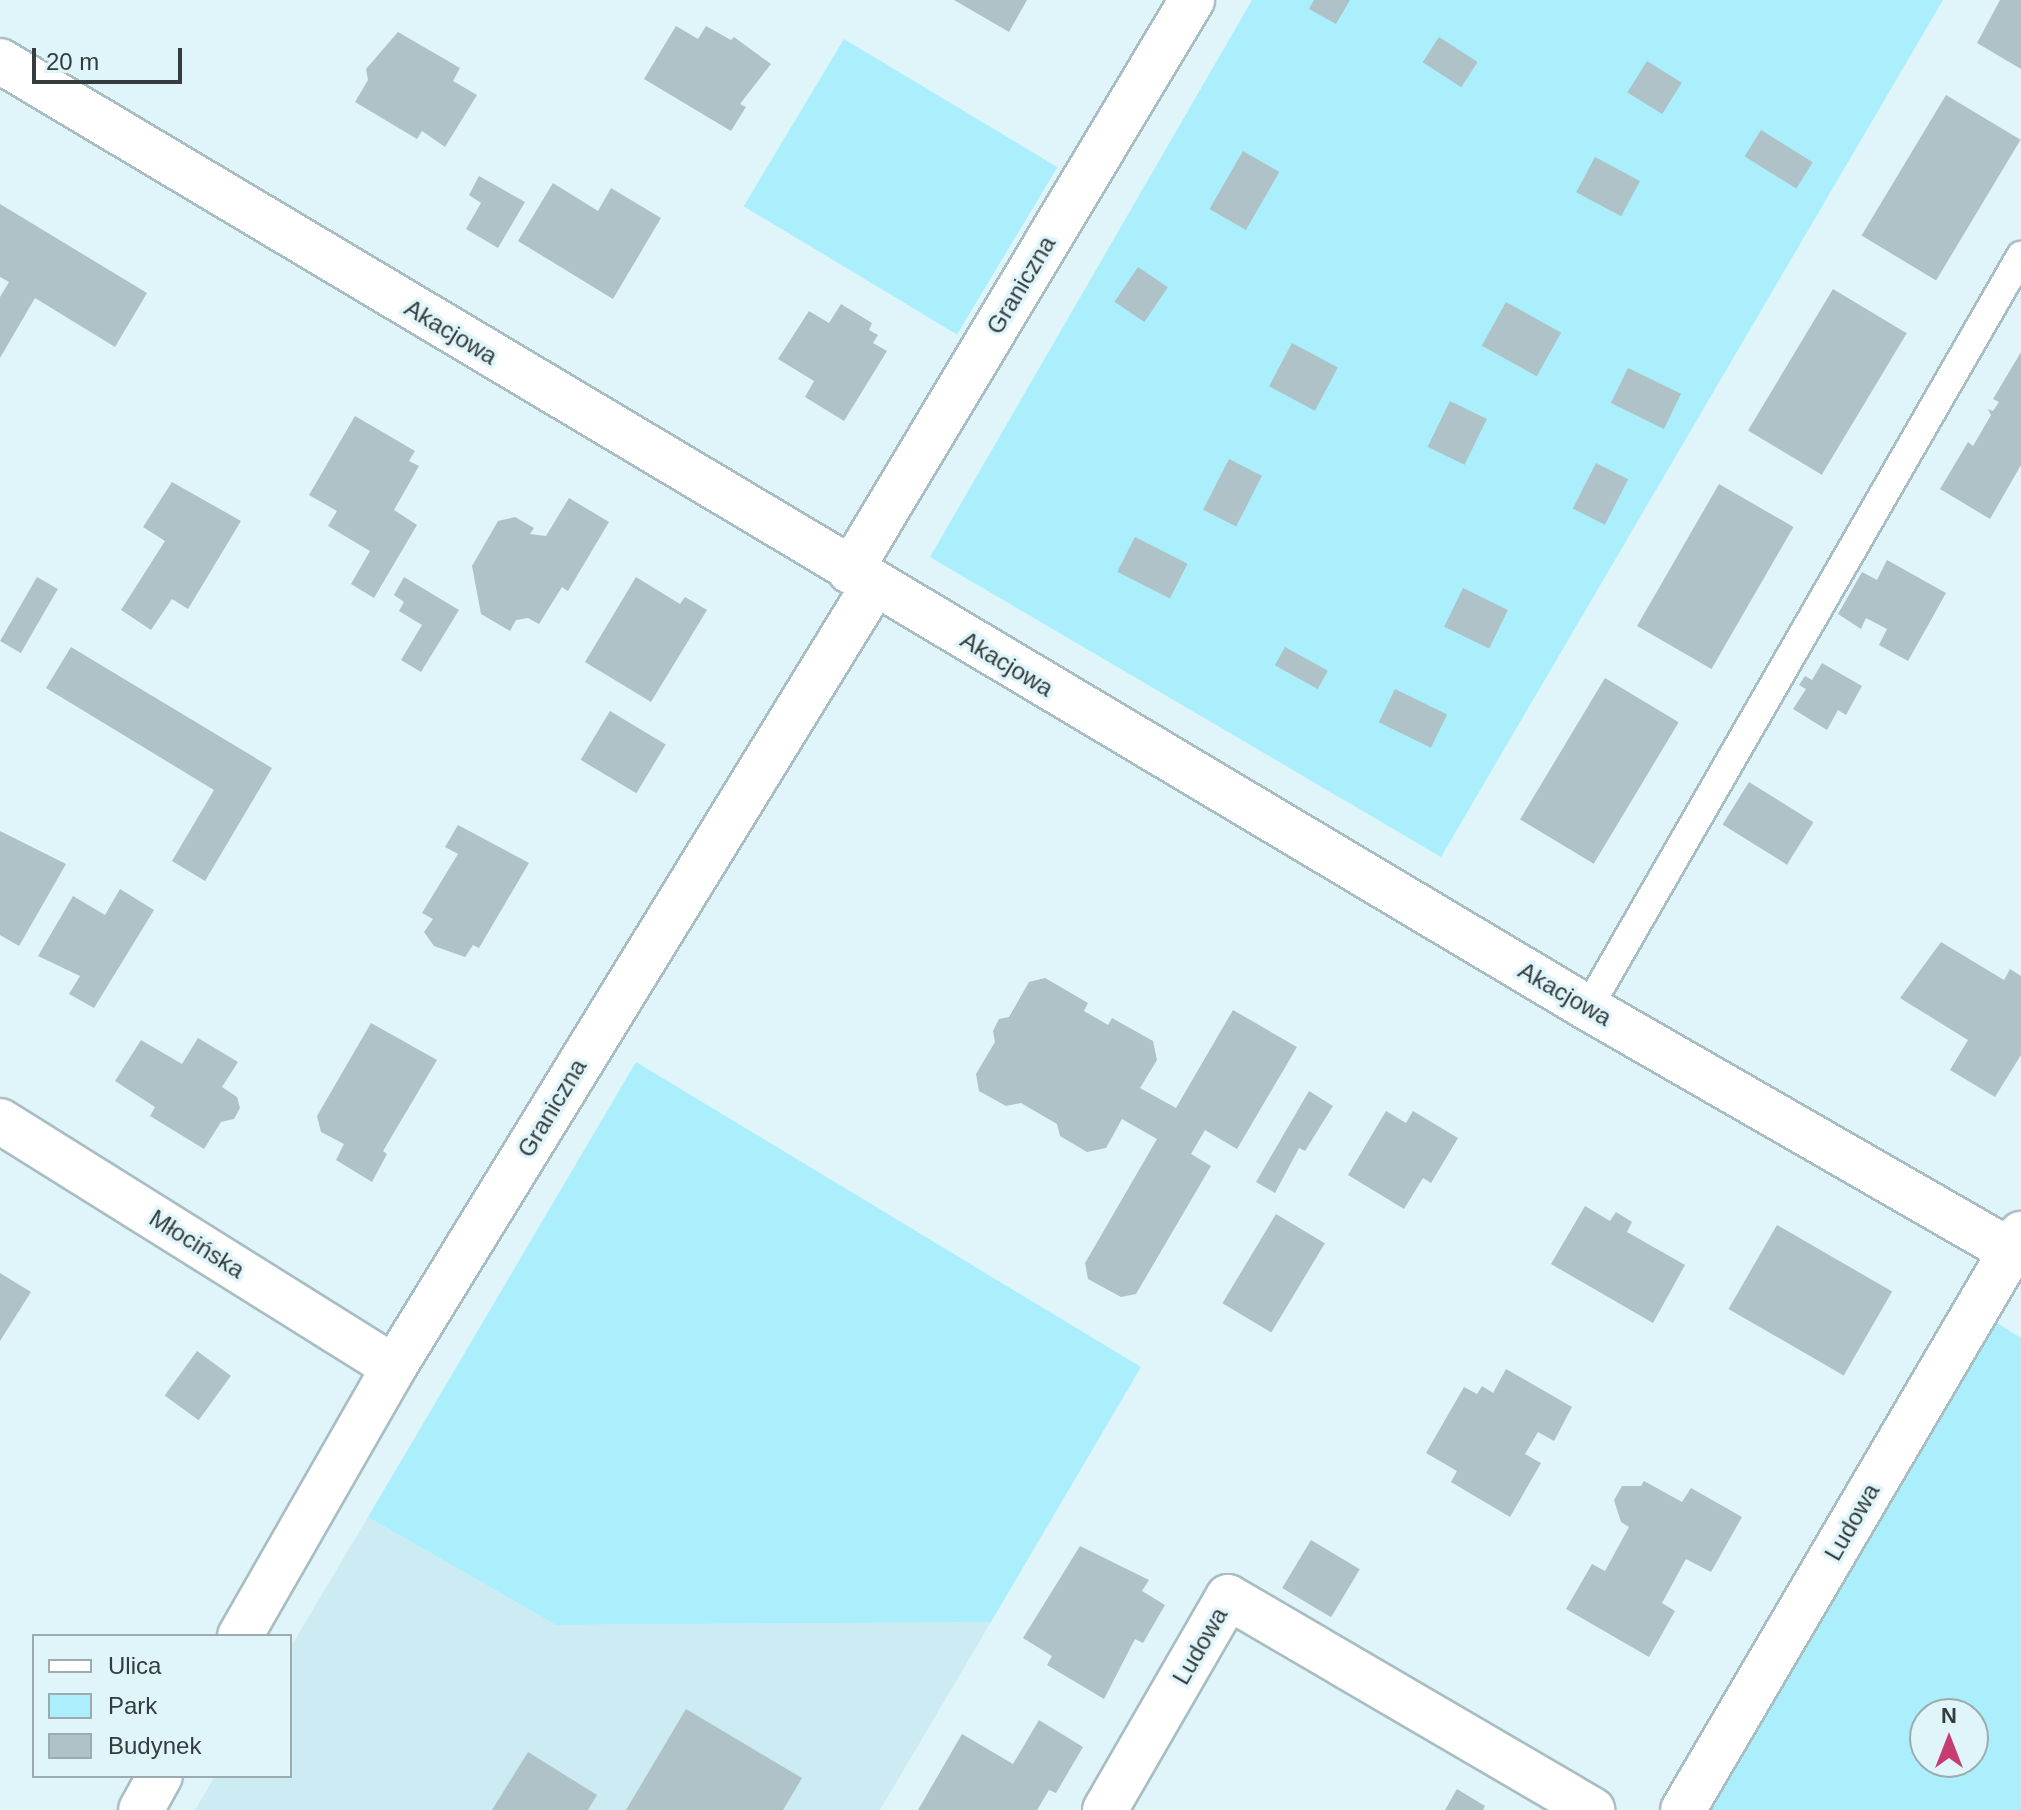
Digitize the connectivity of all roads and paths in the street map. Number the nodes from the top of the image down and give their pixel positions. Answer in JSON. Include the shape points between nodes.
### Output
{"nodes":[{"id":1,"x":1192,"y":0,"type":"edge"},
{"id":2,"x":0,"y":61,"type":"edge"},
{"id":3,"x":2021,"y":256,"type":"edge"},
{"id":4,"x":862,"y":578,"type":"junction"},
{"id":5,"x":1588,"y":1008,"type":"junction"},
{"id":6,"x":0,"y":1121,"type":"edge"},
{"id":7,"x":2018,"y":1247,"type":"edge"},
{"id":8,"x":394,"y":1367,"type":"junction"},
{"id":9,"x":241,"y":1634,"type":"edge"},
{"id":10,"x":159,"y":1778,"type":"edge"},
{"id":11,"x":141,"y":1810,"type":"edge"},
{"id":12,"x":1105,"y":1810,"type":"edge"},
{"id":13,"x":1592,"y":1810,"type":"edge"},
{"id":14,"x":1683,"y":1810,"type":"edge"}],
"edges":[{"from":1,"to":4,"type":"street","name":"Graniczna"},
{"from":2,"to":4,"type":"street","name":"Akacjowa"},
{"from":3,"to":5,"type":"lane"},
{"from":4,"to":5,"type":"street","name":"Akacjowa"},
{"from":4,"to":8,"type":"street","name":"Graniczna"},
{"from":5,"to":7,"type":"street","name":"Akacjowa"},
{"from":6,"to":8,"type":"street","name":"Młocińska"},
{"from":7,"to":14,"type":"street","name":"Ludowa"},
{"from":8,"to":9,"type":"street","name":"Graniczna"},
{"from":10,"to":11,"type":"street"},
{"from":12,"to":13,"type":"street","name":"Ludowa","via":[[1228,1597]]}]}
